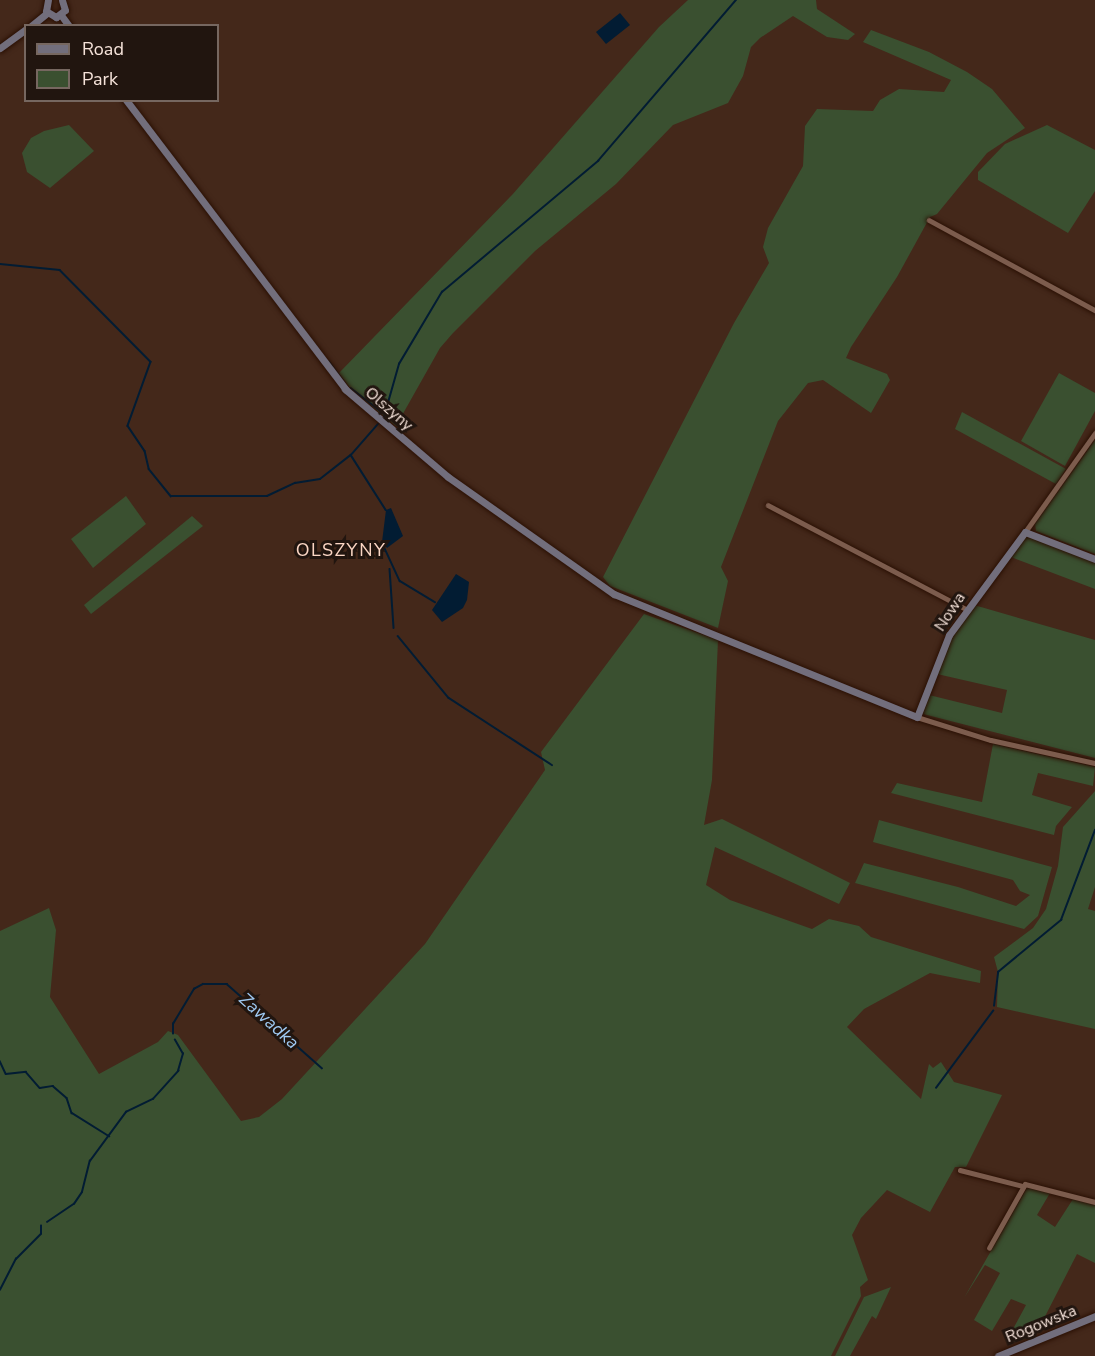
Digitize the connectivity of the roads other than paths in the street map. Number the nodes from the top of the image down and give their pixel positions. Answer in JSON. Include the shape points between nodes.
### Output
{"nodes":[{"id":1,"x":48,"y":0,"type":"edge"},
{"id":2,"x":64,"y":0,"type":"edge"},
{"id":3,"x":47,"y":13,"type":"junction"},
{"id":4,"x":61,"y":15,"type":"junction"},
{"id":5,"x":33,"y":24,"type":"edge"},
{"id":6,"x":68,"y":24,"type":"edge"},
{"id":7,"x":24,"y":30,"type":"edge"},
{"id":8,"x":0,"y":48,"type":"edge"},
{"id":9,"x":128,"y":102,"type":"edge"},
{"id":10,"x":929,"y":220,"type":"dead end"},
{"id":11,"x":1095,"y":310,"type":"edge"},
{"id":12,"x":1095,"y":433,"type":"edge"},
{"id":13,"x":768,"y":505,"type":"dead end"},
{"id":14,"x":1025,"y":532,"type":"junction"},
{"id":15,"x":1095,"y":559,"type":"edge"},
{"id":16,"x":966,"y":609,"type":"junction"},
{"id":17,"x":917,"y":717,"type":"junction"},
{"id":18,"x":1095,"y":763,"type":"edge"},
{"id":19,"x":960,"y":1170,"type":"dead end"},
{"id":20,"x":1023,"y":1186,"type":"junction"},
{"id":21,"x":1095,"y":1202,"type":"edge"},
{"id":22,"x":989,"y":1248,"type":"dead end"},
{"id":23,"x":1095,"y":1316,"type":"edge"},
{"id":24,"x":998,"y":1356,"type":"edge"}],
"edges":[{"from":1,"to":3,"type":"street"},
{"from":2,"to":4,"type":"street"},
{"from":3,"to":4,"type":"street"},
{"from":3,"to":5,"type":"street"},
{"from":4,"to":6,"type":"street"},
{"from":7,"to":8,"type":"street"},
{"from":9,"to":17,"type":"street","name":"Olszyny","via":[[354,397],[448,477],[606,589]]},
{"from":10,"to":11,"type":"street"},
{"from":12,"to":14,"type":"street","name":"Nowa"},
{"from":13,"to":16,"type":"street"},
{"from":14,"to":15,"type":"street"},
{"from":14,"to":16,"type":"street","name":"Nowa"},
{"from":16,"to":17,"type":"street","name":"Nowa","via":[[949,635]]},
{"from":17,"to":18,"type":"street","via":[[991,740]]},
{"from":19,"to":20,"type":"street"},
{"from":20,"to":21,"type":"street"},
{"from":20,"to":22,"type":"street"},
{"from":23,"to":24,"type":"street","name":"Rogowska"}]}
